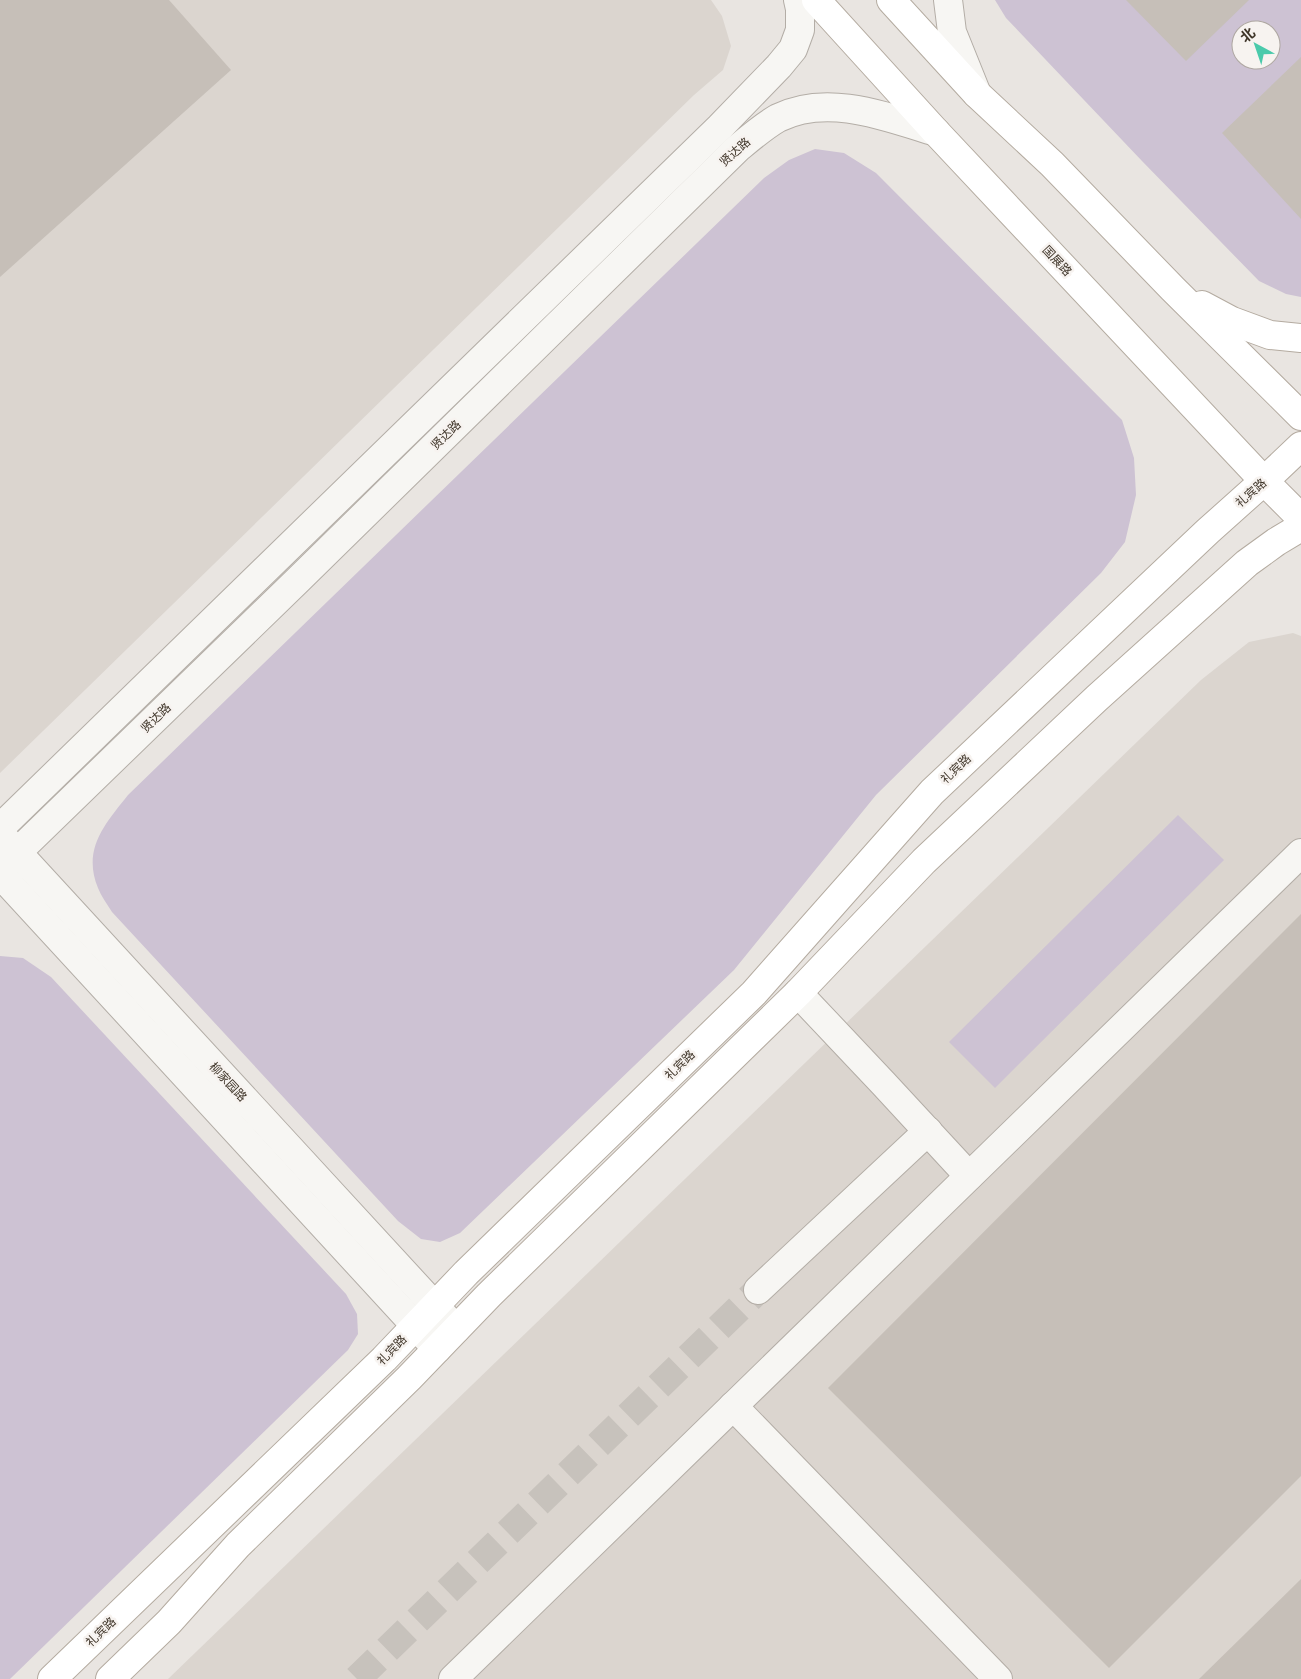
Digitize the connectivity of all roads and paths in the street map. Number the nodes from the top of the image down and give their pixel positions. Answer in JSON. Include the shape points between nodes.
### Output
{"nodes":[{"id":1,"x":798,"y":0,"type":"edge"},
{"id":2,"x":816,"y":0,"type":"edge"},
{"id":3,"x":891,"y":0,"type":"edge"},
{"id":4,"x":948,"y":0,"type":"edge"},
{"id":5,"x":977,"y":94,"type":"junction"},
{"id":6,"x":936,"y":132,"type":"junction"},
{"id":7,"x":1165,"y":280,"type":"junction"},
{"id":8,"x":1301,"y":338,"type":"edge"},
{"id":9,"x":1301,"y":416,"type":"edge"},
{"id":10,"x":1301,"y":446,"type":"edge"},
{"id":11,"x":1264,"y":481,"type":"junction"},
{"id":12,"x":1301,"y":518,"type":"edge"},
{"id":13,"x":1301,"y":527,"type":"edge"},
{"id":14,"x":0,"y":828,"type":"edge"},
{"id":15,"x":6,"y":852,"type":"edge"},
{"id":16,"x":1301,"y":853,"type":"edge"},
{"id":17,"x":0,"y":874,"type":"edge"},
{"id":18,"x":798,"y":993,"type":"junction"},
{"id":19,"x":928,"y":1131,"type":"junction"},
{"id":20,"x":969,"y":1176,"type":"junction"},
{"id":21,"x":758,"y":1290,"type":"tunnel mouth"},
{"id":22,"x":435,"y":1307,"type":"junction"},
{"id":23,"x":416,"y":1327,"type":"junction"},
{"id":24,"x":456,"y":1329,"type":"junction"},
{"id":25,"x":437,"y":1349,"type":"junction"},
{"id":26,"x":733,"y":1406,"type":"junction"},
{"id":27,"x":52,"y":1679,"type":"edge"},
{"id":28,"x":110,"y":1679,"type":"edge"},
{"id":29,"x":453,"y":1679,"type":"edge"},
{"id":30,"x":998,"y":1679,"type":"edge"}],
"edges":[{"from":1,"to":14,"type":"street","via":[[800,30],[793,49],[779,66]]},
{"from":2,"to":6,"type":"main road","name":"国展路"},
{"from":3,"to":5,"type":"main road"},
{"from":4,"to":5,"type":"street","via":[[952,32]]},
{"from":5,"to":7,"type":"main road","via":[[1052,164]]},
{"from":6,"to":11,"type":"main road","name":"国展路"},
{"from":6,"to":15,"type":"street","name":"贤达路","via":[[874,114],[827,107],[802,109],[778,118],[755,134],[305,573]]},
{"from":7,"to":8,"type":"main road","via":[[1232,321],[1270,335]]},
{"from":7,"to":9,"type":"main road"},
{"from":10,"to":11,"type":"main road","name":"礼宾路"},
{"from":11,"to":12,"type":"main road","name":"国展路"},
{"from":11,"to":22,"type":"main road","name":"礼宾路","via":[[932,792],[754,993]]},
{"from":13,"to":18,"type":"main road","via":[[1247,564],[1097,698],[924,861]]},
{"from":15,"to":22,"type":"street","name":"柳家园路"},
{"from":16,"to":20,"type":"street"},
{"from":17,"to":23,"type":"street"},
{"from":18,"to":19,"type":"street"},
{"from":18,"to":24,"type":"main road"},
{"from":19,"to":20,"type":"street"},
{"from":19,"to":21,"type":"street"},
{"from":20,"to":26,"type":"street"},
{"from":22,"to":23,"type":"main road","name":"礼宾路"},
{"from":22,"to":24,"type":"street","name":"柳家园路"},
{"from":23,"to":25,"type":"street"},
{"from":23,"to":27,"type":"main road","name":"礼宾路"},
{"from":24,"to":25,"type":"main road"},
{"from":25,"to":28,"type":"main road","via":[[238,1545],[169,1622]]},
{"from":26,"to":29,"type":"street"},
{"from":26,"to":30,"type":"street"}]}
